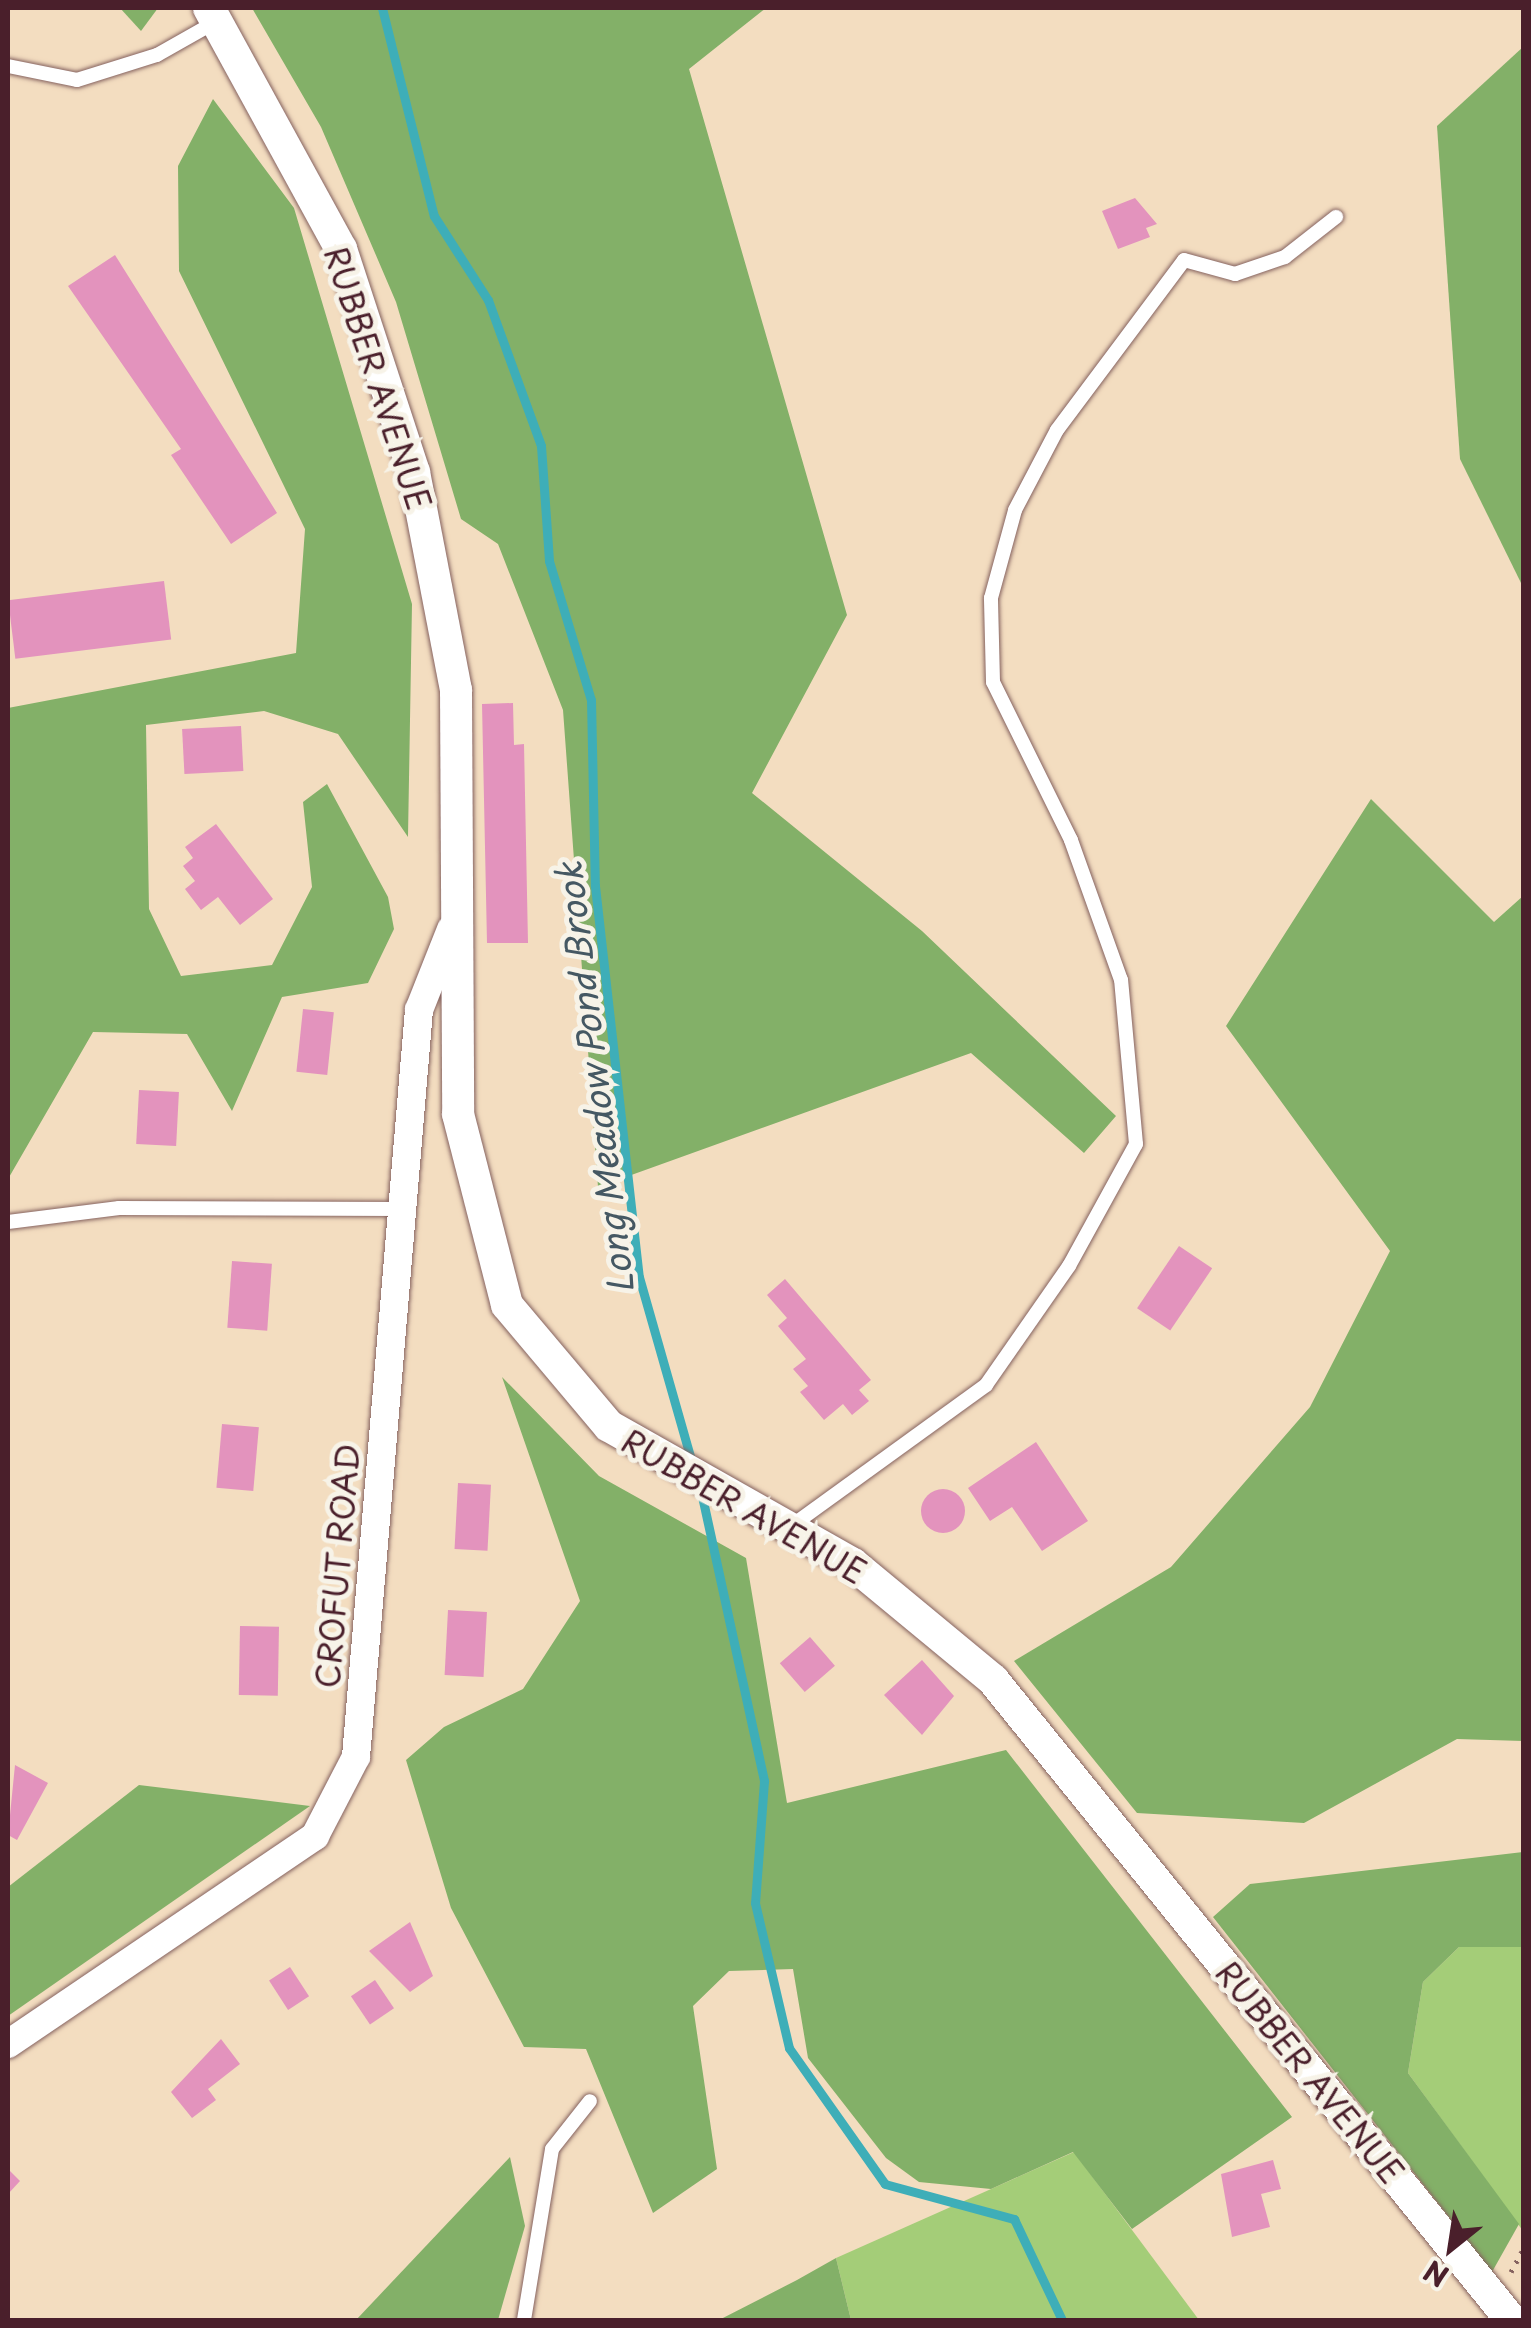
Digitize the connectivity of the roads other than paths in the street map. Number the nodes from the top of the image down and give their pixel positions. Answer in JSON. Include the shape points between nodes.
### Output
{"nodes":[{"id":1,"x":213,"y":14,"type":"edge"},
{"id":2,"x":8,"y":66,"type":"edge"},
{"id":3,"x":1336,"y":217,"type":"dead end"},
{"id":4,"x":451,"y":929,"type":"junction"},
{"id":5,"x":402,"y":1209,"type":"junction"},
{"id":6,"x":8,"y":1222,"type":"edge"},
{"id":7,"x":789,"y":1528,"type":"junction"},
{"id":8,"x":8,"y":2044,"type":"edge"},
{"id":9,"x":590,"y":2101,"type":"dead end"},
{"id":10,"x":524,"y":2320,"type":"edge"},
{"id":11,"x":1511,"y":2320,"type":"edge"}],
"edges":[{"from":1,"to":2,"type":"lane","via":[[156,55],[78,80]]},
{"from":1,"to":4,"type":"street","name":"RUBBER AVENUE","via":[[341,250],[414,472],[456,690]]},
{"from":3,"to":7,"type":"lane","via":[[1301,248],[1235,274],[1184,260],[1057,430],[1015,510],[991,598],[994,682],[1071,840],[1121,980],[1136,1144],[1069,1266],[986,1385]]},
{"from":4,"to":5,"type":"street","name":"CROFUT ROAD","via":[[419,1010]]},
{"from":4,"to":7,"type":"street","name":"RUBBER AVENUE","via":[[458,1114],[507,1305],[608,1426]]},
{"from":5,"to":6,"type":"lane","via":[[118,1208]]},
{"from":5,"to":8,"type":"street","name":"CROFUT ROAD","via":[[356,1757],[315,1836]]},
{"from":7,"to":11,"type":"street","name":"RUBBER AVENUE","via":[[854,1564],[993,1680]]},
{"from":9,"to":10,"type":"lane","via":[[552,2149]]}]}
